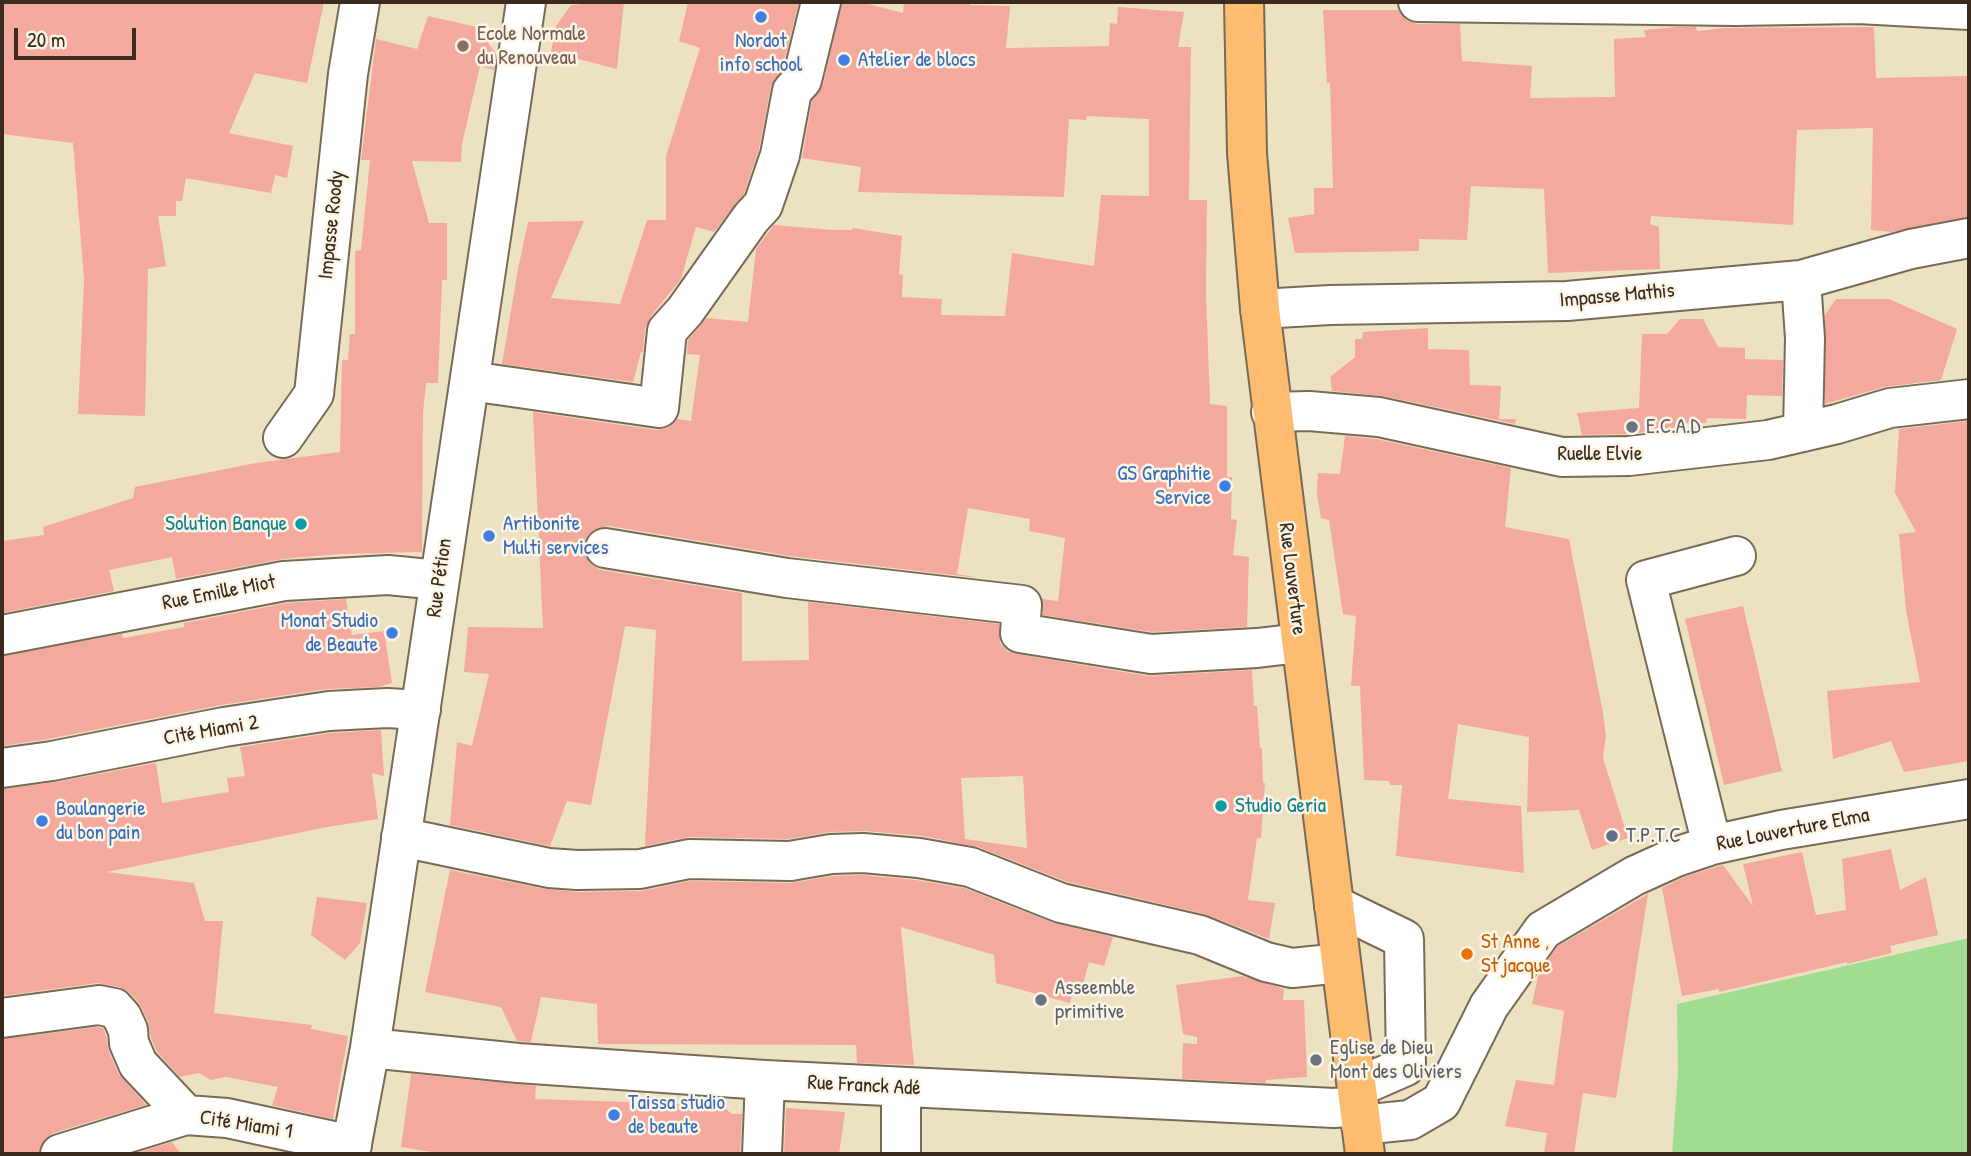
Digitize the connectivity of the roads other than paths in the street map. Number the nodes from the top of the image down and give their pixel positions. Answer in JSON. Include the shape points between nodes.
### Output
{"nodes":[{"id":1,"x":360,"y":2,"type":"edge"},
{"id":2,"x":526,"y":2,"type":"edge"},
{"id":3,"x":821,"y":2,"type":"edge"},
{"id":4,"x":1244,"y":2,"type":"edge"},
{"id":5,"x":1418,"y":2,"type":"edge"},
{"id":6,"x":1969,"y":10,"type":"edge"},
{"id":7,"x":1969,"y":238,"type":"edge"},
{"id":8,"x":1801,"y":280,"type":"junction"},
{"id":9,"x":1259,"y":309,"type":"junction"},
{"id":10,"x":470,"y":381,"type":"junction"},
{"id":11,"x":1969,"y":399,"type":"edge"},
{"id":12,"x":1271,"y":412,"type":"junction"},
{"id":13,"x":1804,"y":432,"type":"junction"},
{"id":14,"x":283,"y":438,"type":"dead end"},
{"id":15,"x":605,"y":548,"type":"dead end"},
{"id":16,"x":1736,"y":556,"type":"dead end"},
{"id":17,"x":439,"y":580,"type":"junction"},
{"id":18,"x":2,"y":635,"type":"edge"},
{"id":19,"x":1300,"y":643,"type":"junction"},
{"id":20,"x":421,"y":710,"type":"junction"},
{"id":21,"x":2,"y":768,"type":"edge"},
{"id":22,"x":1969,"y":799,"type":"edge"},
{"id":23,"x":401,"y":837,"type":"junction"},
{"id":24,"x":1712,"y":845,"type":"junction"},
{"id":25,"x":1334,"y":905,"type":"junction"},
{"id":26,"x":1341,"y":963,"type":"junction"},
{"id":27,"x":2,"y":1018,"type":"edge"},
{"id":28,"x":370,"y":1048,"type":"junction"},
{"id":29,"x":765,"y":1080,"type":"junction"},
{"id":30,"x":901,"y":1088,"type":"junction"},
{"id":31,"x":1347,"y":1114,"type":"edge"},
{"id":32,"x":186,"y":1115,"type":"junction"},
{"id":33,"x":351,"y":1150,"type":"edge"},
{"id":34,"x":60,"y":1154,"type":"edge"},
{"id":35,"x":762,"y":1154,"type":"edge"},
{"id":36,"x":901,"y":1154,"type":"edge"}],
"edges":[{"from":1,"to":14,"type":"street","name":"Impasse Roody","via":[[314,394]]},
{"from":2,"to":10,"type":"street","name":"Rue Pétion"},
{"from":3,"to":10,"type":"street","via":[[763,205],[667,331],[659,408]]},
{"from":4,"to":9,"type":"main road","name":"Rue Louverture","via":[[1247,153]]},
{"from":5,"to":6,"type":"street","via":[[1859,4]]},
{"from":7,"to":8,"type":"street","name":"Impasse Mathis"},
{"from":8,"to":9,"type":"street","name":"Impasse Mathis","via":[[1567,301]]},
{"from":8,"to":13,"type":"street"},
{"from":9,"to":12,"type":"main road","name":"Rue Louverture"},
{"from":10,"to":17,"type":"street","name":"Rue Pétion"},
{"from":11,"to":13,"type":"street","name":"Ruelle Elvie","via":[[1890,408]]},
{"from":12,"to":13,"type":"street","name":"Ruelle Elvie","via":[[1379,417],[1562,457],[1629,456]]},
{"from":12,"to":19,"type":"main road","name":"Rue Louverture"},
{"from":15,"to":19,"type":"street","via":[[787,578],[1022,605],[1020,633],[1151,654]]},
{"from":16,"to":24,"type":"street","via":[[1646,580]]},
{"from":17,"to":18,"type":"street","name":"Rue Emille Miot","via":[[388,575],[284,581]]},
{"from":17,"to":20,"type":"street","name":"Rue Pétion"},
{"from":19,"to":25,"type":"main road","name":"Rue Louverture"},
{"from":20,"to":21,"type":"street","name":"Cité Miami 2","via":[[329,711]]},
{"from":20,"to":23,"type":"street","name":"Rue Pétion"},
{"from":22,"to":24,"type":"street","name":"Rue Louverture Elma"},
{"from":23,"to":26,"type":"street","via":[[577,870],[640,869],[689,859],[790,861],[831,854],[919,858],[970,867],[1060,902],[1200,935],[1266,962],[1292,968]]},
{"from":23,"to":28,"type":"street","name":"Rue Pétion"},
{"from":24,"to":31,"type":"street","name":"Rue Louverture Elma","via":[[1634,876],[1544,930],[1489,1006],[1441,1102],[1410,1120]]},
{"from":25,"to":26,"type":"main road","name":"Rue Louverture"},
{"from":25,"to":31,"type":"street","via":[[1404,939],[1406,1066]]},
{"from":26,"to":31,"type":"main road","name":"Rue Louverture"},
{"from":27,"to":32,"type":"street","via":[[99,1005],[114,1008],[128,1030],[138,1064]]},
{"from":28,"to":29,"type":"street","name":"Rue Franck Adé"},
{"from":28,"to":33,"type":"street","name":"Rue Pétion"},
{"from":29,"to":30,"type":"street","name":"Rue Franck Adé"},
{"from":29,"to":35,"type":"street"},
{"from":30,"to":31,"type":"street","name":"Rue Franck Adé"},
{"from":30,"to":36,"type":"street"},
{"from":32,"to":33,"type":"street","name":"Cité Miami 1","via":[[227,1118]]},
{"from":32,"to":34,"type":"street","name":"Cité Miami 1"}]}
